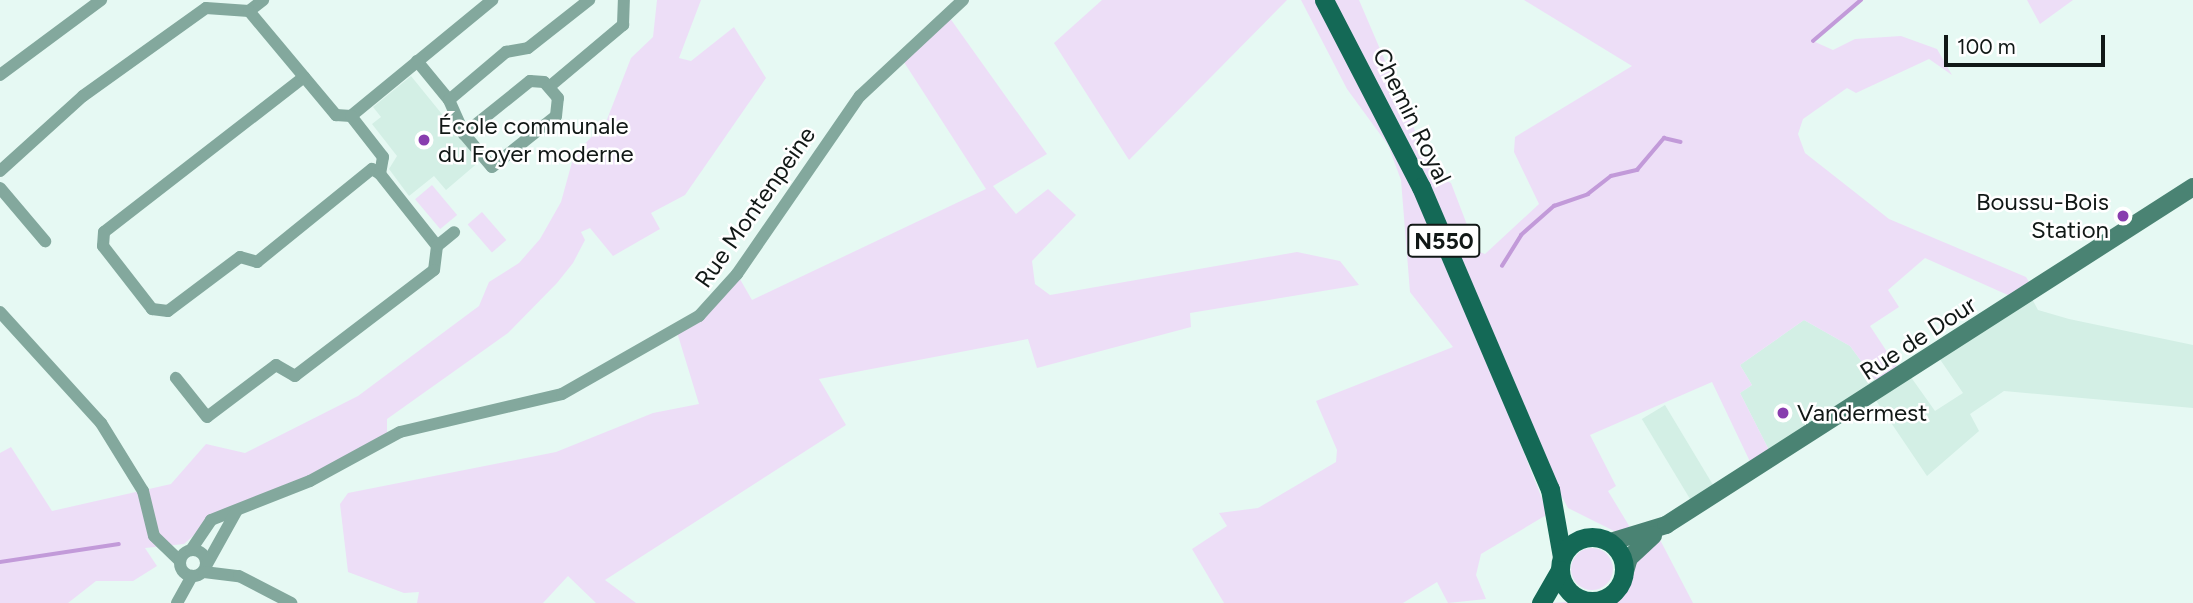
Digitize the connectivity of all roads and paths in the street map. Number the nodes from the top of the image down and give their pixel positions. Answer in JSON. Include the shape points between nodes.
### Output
{"nodes":[{"id":1,"x":101,"y":0,"type":"edge"},
{"id":2,"x":263,"y":0,"type":"edge"},
{"id":3,"x":492,"y":0,"type":"edge"},
{"id":4,"x":589,"y":0,"type":"edge"},
{"id":5,"x":624,"y":0,"type":"edge"},
{"id":6,"x":963,"y":0,"type":"edge"},
{"id":7,"x":1324,"y":0,"type":"edge"},
{"id":8,"x":249,"y":11,"type":"junction"},
{"id":9,"x":417,"y":61,"type":"junction"},
{"id":10,"x":0,"y":75,"type":"edge"},
{"id":11,"x":304,"y":77,"type":"junction"},
{"id":12,"x":549,"y":87,"type":"junction"},
{"id":13,"x":449,"y":100,"type":"junction"},
{"id":14,"x":351,"y":116,"type":"junction"},
{"id":15,"x":464,"y":134,"type":"junction"},
{"id":16,"x":0,"y":171,"type":"edge"},
{"id":17,"x":380,"y":174,"type":"junction"},
{"id":18,"x":2193,"y":187,"type":"edge"},
{"id":19,"x":0,"y":188,"type":"edge"},
{"id":20,"x":454,"y":232,"type":"dead end"},
{"id":21,"x":44,"y":241,"type":"dead end"},
{"id":22,"x":437,"y":246,"type":"junction"},
{"id":23,"x":0,"y":312,"type":"edge"},
{"id":24,"x":176,"y":377,"type":"dead end"},
{"id":25,"x":1550,"y":489,"type":"junction"},
{"id":26,"x":237,"y":512,"type":"junction"},
{"id":27,"x":1666,"y":525,"type":"junction"},
{"id":28,"x":1605,"y":540,"type":"junction"},
{"id":29,"x":220,"y":548,"type":"junction"},
{"id":30,"x":191,"y":550,"type":"junction"},
{"id":31,"x":180,"y":561,"type":"junction"},
{"id":32,"x":1561,"y":563,"type":"junction"},
{"id":33,"x":201,"y":571,"type":"junction"},
{"id":34,"x":1624,"y":575,"type":"junction"},
{"id":35,"x":239,"y":576,"type":"junction"},
{"id":36,"x":1577,"y":598,"type":"junction"},
{"id":37,"x":177,"y":603,"type":"edge"},
{"id":38,"x":291,"y":603,"type":"edge"},
{"id":39,"x":1541,"y":603,"type":"edge"},
{"id":40,"x":1550,"y":603,"type":"edge"}],
"edges":[{"from":1,"to":10,"type":"street"},
{"from":2,"to":8,"type":"street"},
{"from":3,"to":9,"type":"street"},
{"from":4,"to":13,"type":"street","via":[[528,48],[506,52]]},
{"from":5,"to":12,"type":"street","via":[[623,25]]},
{"from":6,"to":26,"type":"street","name":"Rue Montenpeine","via":[[860,96],[737,274],[699,316],[562,394],[408,428]]},
{"from":7,"to":25,"type":"main road","name":"Chemin Royal","number":"N550","via":[[1421,187]]},
{"from":8,"to":11,"type":"street"},
{"from":8,"to":16,"type":"street","via":[[199,10],[83,96]]},
{"from":9,"to":13,"type":"street"},
{"from":9,"to":14,"type":"street"},
{"from":11,"to":14,"type":"street","via":[[336,115]]},
{"from":11,"to":17,"type":"street","via":[[104,232],[103,246],[152,309],[168,311],[240,257],[257,262],[372,169]]},
{"from":12,"to":15,"type":"street","via":[[530,81]]},
{"from":12,"to":15,"type":"street","via":[[558,98],[556,116],[492,167]]},
{"from":13,"to":15,"type":"street"},
{"from":14,"to":17,"type":"street","via":[[383,157]]},
{"from":17,"to":22,"type":"street"},
{"from":18,"to":27,"type":"main road","name":"Rue de Dour"},
{"from":19,"to":21,"type":"street"},
{"from":20,"to":22,"type":"street"},
{"from":22,"to":24,"type":"street","via":[[434,270],[295,376],[276,365],[207,417]]},
{"from":23,"to":31,"type":"street","via":[[101,423],[143,491],[154,536]]},
{"from":25,"to":28,"type":"main road","name":"Chemin Royal","number":"N550","via":[[1576,524]]},
{"from":25,"to":32,"type":"main road","name":"Chemin Royal","number":"N550"},
{"from":26,"to":29,"type":"street"},
{"from":26,"to":30,"type":"street","name":"Rue Montenpeine","via":[[211,520]]},
{"from":27,"to":28,"type":"main road"},
{"from":27,"to":34,"type":"main road","via":[[1637,549]]},
{"from":28,"to":32,"type":"main road","via":[[1582,538]]},
{"from":28,"to":34,"type":"main road","via":[[1622,557]]},
{"from":29,"to":33,"type":"street"},
{"from":29,"to":35,"type":"street"},
{"from":30,"to":31,"type":"street","name":"Rue Montenpeine"},
{"from":30,"to":33,"type":"street"},
{"from":31,"to":33,"type":"street"},
{"from":32,"to":36,"type":"main road"},
{"from":32,"to":39,"type":"main road"},
{"from":33,"to":35,"type":"street"},
{"from":33,"to":37,"type":"street"},
{"from":34,"to":36,"type":"main road","via":[[1605,599]]},
{"from":35,"to":38,"type":"street"},
{"from":36,"to":40,"type":"main road"}]}
